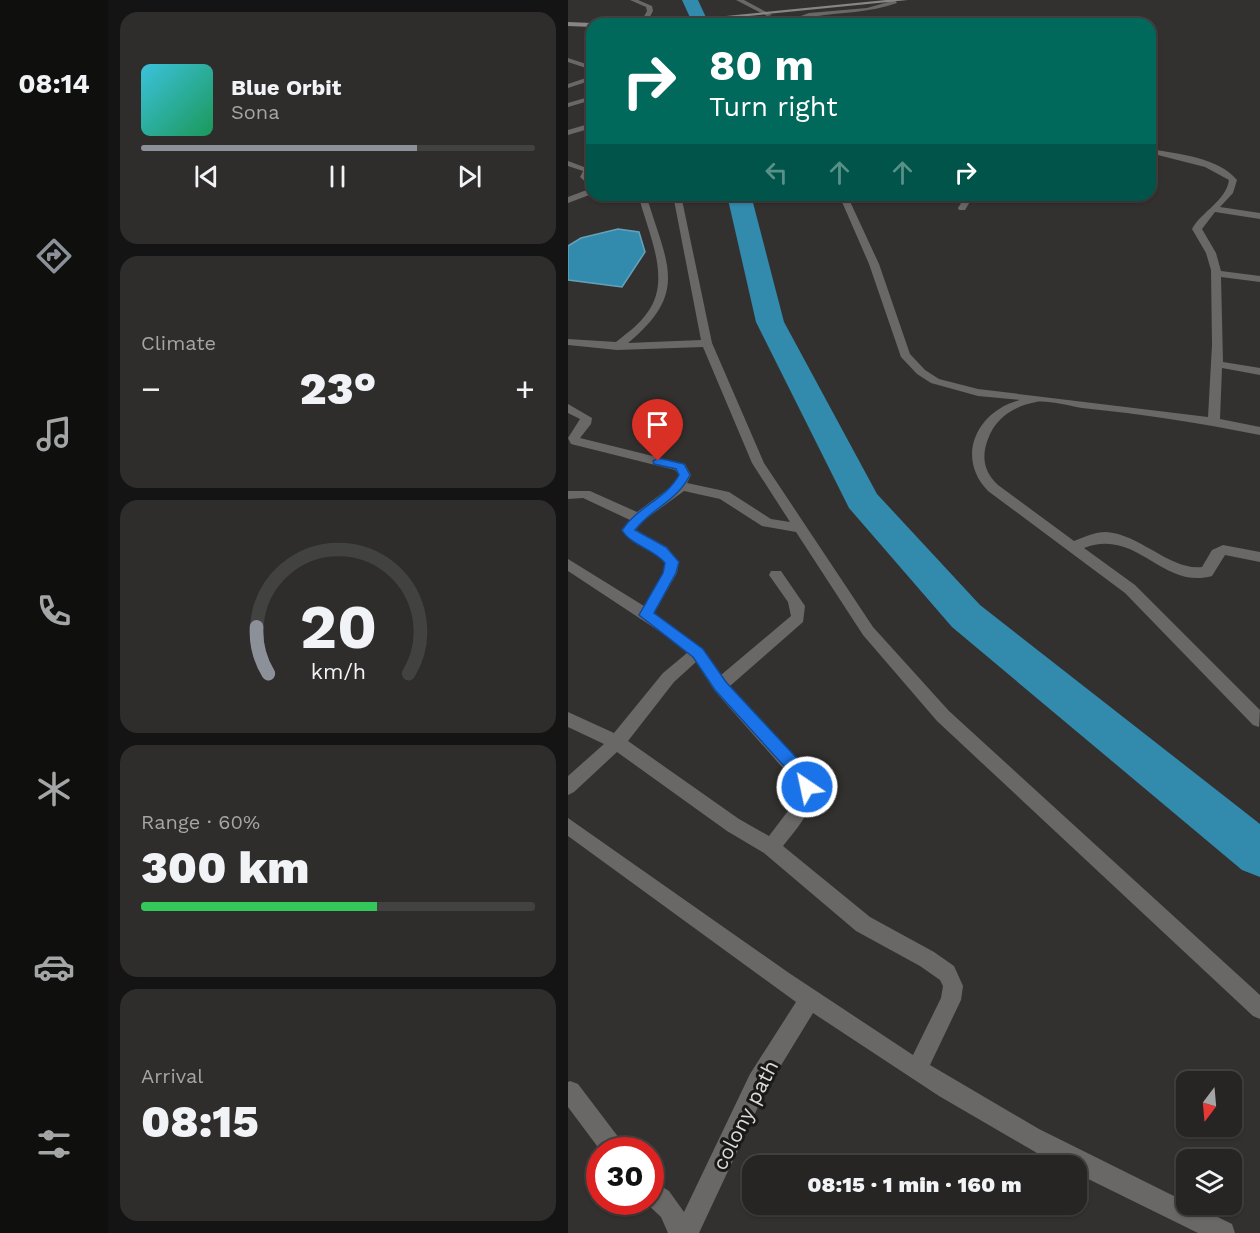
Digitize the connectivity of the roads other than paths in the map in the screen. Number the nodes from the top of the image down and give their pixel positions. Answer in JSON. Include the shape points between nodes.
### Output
{"nodes":[{"id":1,"x":633,"y":0,"type":"edge"},
{"id":2,"x":739,"y":0,"type":"edge"},
{"id":3,"x":905,"y":0,"type":"edge"},
{"id":4,"x":895,"y":2,"type":"junction"},
{"id":5,"x":649,"y":3,"type":"edge"},
{"id":6,"x":769,"y":15,"type":"junction"},
{"id":7,"x":646,"y":18,"type":"edge"},
{"id":8,"x":737,"y":18,"type":"edge"},
{"id":9,"x":802,"y":18,"type":"edge"},
{"id":10,"x":568,"y":24,"type":"edge"},
{"id":11,"x":586,"y":25,"type":"edge"},
{"id":12,"x":568,"y":60,"type":"edge"},
{"id":13,"x":586,"y":66,"type":"edge"},
{"id":14,"x":586,"y":80,"type":"edge"},
{"id":15,"x":570,"y":86,"type":"edge"},
{"id":16,"x":586,"y":91,"type":"edge"},
{"id":17,"x":586,"y":100,"type":"edge"},
{"id":18,"x":568,"y":105,"type":"edge"},
{"id":19,"x":586,"y":127,"type":"edge"},
{"id":20,"x":568,"y":133,"type":"edge"},
{"id":21,"x":1156,"y":153,"type":"edge"},
{"id":22,"x":568,"y":163,"type":"edge"},
{"id":23,"x":586,"y":166,"type":"edge"},
{"id":24,"x":586,"y":192,"type":"edge"},
{"id":25,"x":568,"y":200,"type":"edge"},
{"id":26,"x":644,"y":201,"type":"edge"},
{"id":27,"x":678,"y":201,"type":"edge"},
{"id":28,"x":846,"y":201,"type":"edge"},
{"id":29,"x":966,"y":201,"type":"edge"},
{"id":30,"x":962,"y":208,"type":"dead end"},
{"id":31,"x":1212,"y":209,"type":"junction"},
{"id":32,"x":1260,"y":216,"type":"edge"},
{"id":33,"x":1217,"y":274,"type":"junction"},
{"id":34,"x":1260,"y":279,"type":"edge"},
{"id":35,"x":569,"y":343,"type":"edge"},
{"id":36,"x":707,"y":343,"type":"junction"},
{"id":37,"x":617,"y":347,"type":"junction"},
{"id":38,"x":1217,"y":364,"type":"junction"},
{"id":39,"x":1260,"y":372,"type":"edge"},
{"id":40,"x":1035,"y":400,"type":"junction"},
{"id":41,"x":568,"y":408,"type":"edge"},
{"id":42,"x":1214,"y":421,"type":"junction"},
{"id":43,"x":1260,"y":431,"type":"edge"},
{"id":44,"x":677,"y":489,"type":"junction"},
{"id":45,"x":568,"y":495,"type":"edge"},
{"id":46,"x":638,"y":518,"type":"junction"},
{"id":47,"x":800,"y":528,"type":"junction"},
{"id":48,"x":1074,"y":546,"type":"junction"},
{"id":49,"x":1260,"y":557,"type":"edge"},
{"id":50,"x":568,"y":564,"type":"edge"},
{"id":51,"x":776,"y":575,"type":"dead end"},
{"id":52,"x":646,"y":615,"type":"junction"},
{"id":53,"x":698,"y":653,"type":"junction"},
{"id":54,"x":720,"y":686,"type":"junction"},
{"id":55,"x":568,"y":719,"type":"edge"},
{"id":56,"x":1259,"y":720,"type":"edge"},
{"id":57,"x":614,"y":741,"type":"junction"},
{"id":58,"x":568,"y":788,"type":"edge"},
{"id":59,"x":568,"y":826,"type":"edge"},
{"id":60,"x":771,"y":847,"type":"junction"},
{"id":61,"x":809,"y":1000,"type":"junction"},
{"id":62,"x":1260,"y":1009,"type":"edge"},
{"id":63,"x":917,"y":1069,"type":"junction"},
{"id":64,"x":570,"y":1092,"type":"dead end"},
{"id":65,"x":604,"y":1137,"type":"edge"},
{"id":66,"x":664,"y":1202,"type":"edge"},
{"id":67,"x":680,"y":1233,"type":"edge"},
{"id":68,"x":686,"y":1233,"type":"edge"},
{"id":69,"x":1223,"y":1233,"type":"edge"}],
"edges":[{"from":1,"to":5,"type":"street"},
{"from":2,"to":6,"type":"street"},
{"from":3,"to":4,"type":"street"},
{"from":4,"to":6,"type":"street"},
{"from":4,"to":9,"type":"street","via":[[876,9]]},
{"from":5,"to":7,"type":"street"},
{"from":6,"to":8,"type":"street"},
{"from":10,"to":11,"type":"street"},
{"from":12,"to":13,"type":"street"},
{"from":14,"to":15,"type":"street"},
{"from":15,"to":16,"type":"street"},
{"from":17,"to":18,"type":"street"},
{"from":19,"to":20,"type":"street"},
{"from":21,"to":31,"type":"street","via":[[1230,174],[1232,189]]},
{"from":22,"to":23,"type":"street"},
{"from":24,"to":25,"type":"street"},
{"from":26,"to":37,"type":"street","via":[[665,289],[647,321]]},
{"from":27,"to":36,"type":"street"},
{"from":28,"to":40,"type":"street","via":[[874,264],[895,333],[905,355],[921,372],[954,387]]},
{"from":29,"to":30,"type":"street"},
{"from":31,"to":32,"type":"street"},
{"from":31,"to":33,"type":"street","via":[[1198,229]]},
{"from":33,"to":34,"type":"street"},
{"from":33,"to":38,"type":"street"},
{"from":35,"to":37,"type":"street"},
{"from":36,"to":37,"type":"street"},
{"from":36,"to":47,"type":"street","via":[[758,463]]},
{"from":38,"to":39,"type":"street"},
{"from":38,"to":42,"type":"street"},
{"from":40,"to":42,"type":"street"},
{"from":40,"to":48,"type":"street","via":[[1012,406],[996,416],[979,448],[978,464],[993,488]]},
{"from":41,"to":44,"type":"street","via":[[586,418],[575,441],[680,467],[685,475]]},
{"from":42,"to":43,"type":"street"},
{"from":44,"to":46,"type":"street"},
{"from":44,"to":47,"type":"street","via":[[694,488],[724,495],[767,523]]},
{"from":45,"to":46,"type":"street","via":[[585,494]]},
{"from":46,"to":52,"type":"street","via":[[629,530],[631,533],[662,550],[672,562],[670,573]]},
{"from":47,"to":62,"type":"street","via":[[868,631],[943,716]]},
{"from":48,"to":49,"type":"street","via":[[1097,537],[1114,538],[1193,575],[1207,573],[1217,553],[1223,550]]},
{"from":48,"to":56,"type":"street","via":[[1130,589]]},
{"from":50,"to":52,"type":"street"},
{"from":51,"to":54,"type":"street","via":[[797,602],[798,618]]},
{"from":52,"to":53,"type":"street"},
{"from":53,"to":54,"type":"street"},
{"from":53,"to":57,"type":"street","via":[[672,671],[630,727]]},
{"from":54,"to":60,"type":"street","via":[[806,781],[801,809]]},
{"from":55,"to":57,"type":"street"},
{"from":57,"to":58,"type":"street"},
{"from":57,"to":60,"type":"street","via":[[733,825]]},
{"from":59,"to":61,"type":"street"},
{"from":60,"to":63,"type":"street","via":[[863,924],[947,973],[953,986],[951,1000]]},
{"from":61,"to":63,"type":"street"},
{"from":61,"to":68,"type":"street","name":"colony path","via":[[758,1082]]},
{"from":63,"to":69,"type":"street","via":[[1004,1123]]},
{"from":64,"to":65,"type":"street"},
{"from":66,"to":67,"type":"street","via":[[674,1214]]}]}
